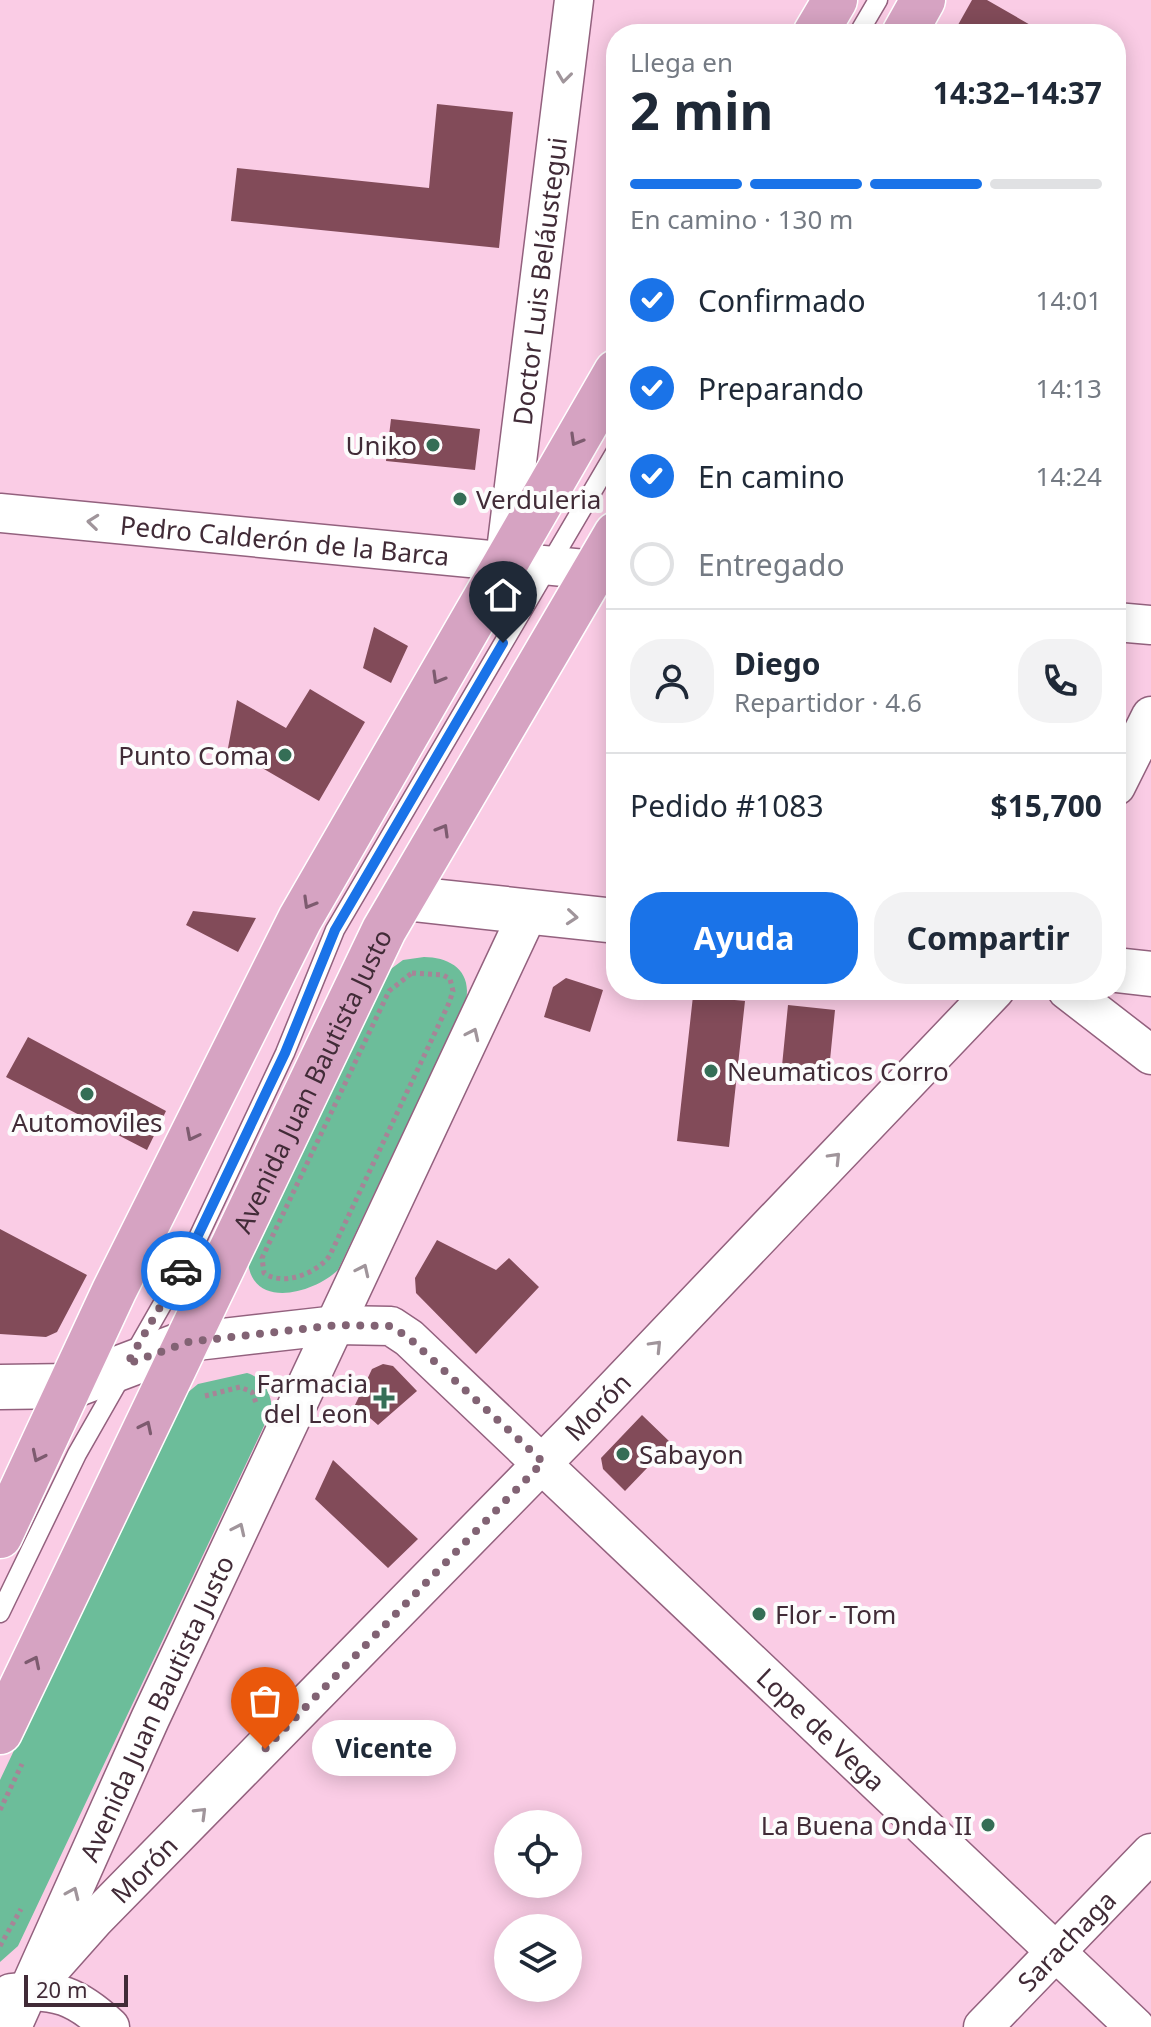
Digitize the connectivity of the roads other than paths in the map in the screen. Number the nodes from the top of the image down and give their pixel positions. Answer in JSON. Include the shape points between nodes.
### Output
{"nodes":[{"id":1,"x":574,"y":0,"type":"edge"},
{"id":2,"x":835,"y":0,"type":"edge"},
{"id":3,"x":878,"y":0,"type":"edge"},
{"id":4,"x":923,"y":0,"type":"edge"},
{"id":5,"x":821,"y":24,"type":"edge"},
{"id":6,"x":864,"y":24,"type":"edge"},
{"id":7,"x":910,"y":24,"type":"edge"},
{"id":8,"x":606,"y":389,"type":"edge"},
{"id":9,"x":606,"y":468,"type":"edge"},
{"id":10,"x":0,"y":513,"type":"edge"},
{"id":11,"x":606,"y":558,"type":"edge"},
{"id":12,"x":505,"y":561,"type":"junction"},
{"id":13,"x":606,"y":563,"type":"edge"},
{"id":14,"x":549,"y":566,"type":"junction"},
{"id":15,"x":1126,"y":623,"type":"edge"},
{"id":16,"x":1151,"y":625,"type":"edge"},
{"id":17,"x":1151,"y":716,"type":"edge"},
{"id":18,"x":1126,"y":766,"type":"edge"},
{"id":19,"x":404,"y":898,"type":"junction"},
{"id":20,"x":528,"y":913,"type":"junction"},
{"id":21,"x":606,"y":920,"type":"edge"},
{"id":22,"x":1126,"y":971,"type":"edge"},
{"id":23,"x":1151,"y":974,"type":"edge"},
{"id":24,"x":985,"y":1000,"type":"edge"},
{"id":25,"x":1080,"y":1000,"type":"edge"},
{"id":26,"x":1151,"y":1055,"type":"edge"},
{"id":27,"x":337,"y":1325,"type":"junction"},
{"id":28,"x":188,"y":1342,"type":"junction"},
{"id":29,"x":127,"y":1364,"type":"junction"},
{"id":30,"x":72,"y":1386,"type":"junction"},
{"id":31,"x":0,"y":1387,"type":"edge"},
{"id":32,"x":543,"y":1462,"type":"junction"},
{"id":33,"x":6,"y":1512,"type":"edge"},
{"id":34,"x":0,"y":1613,"type":"edge"},
{"id":35,"x":13,"y":1743,"type":"edge"},
{"id":36,"x":1151,"y":1853,"type":"edge"},
{"id":37,"x":1056,"y":1952,"type":"junction"},
{"id":38,"x":15,"y":1993,"type":"edge"},
{"id":39,"x":12,"y":2027,"type":"edge"},
{"id":40,"x":110,"y":2027,"type":"edge"},
{"id":41,"x":983,"y":2027,"type":"edge"},
{"id":42,"x":1135,"y":2027,"type":"edge"}],
"edges":[{"from":1,"to":12,"type":"street","name":"Doctor Luis Beláustegui","one_way":true},
{"from":2,"to":5,"type":"main road"},
{"from":3,"to":6,"type":"lane"},
{"from":4,"to":7,"type":"main road"},
{"from":8,"to":12,"type":"main road","one_way":true},
{"from":9,"to":14,"type":"lane"},
{"from":12,"to":10,"type":"street","name":"Pedro Calderón de la Barca","one_way":true},
{"from":11,"to":14,"type":"street","name":"Pedro Calderón de la Barca"},
{"from":12,"to":14,"type":"street","name":"Pedro Calderón de la Barca"},
{"from":12,"to":30,"type":"main road","one_way":true,"via":[[300,919]]},
{"from":19,"to":13,"type":"main road","name":"Avenida Juan Bautista Justo","one_way":true},
{"from":14,"to":29,"type":"lane","via":[[335,930],[285,1053],[187,1261]]},
{"from":15,"to":16,"type":"street"},
{"from":17,"to":18,"type":"street"},
{"from":19,"to":20,"type":"street"},
{"from":19,"to":28,"type":"main road","name":"Avenida Juan Bautista Justo"},
{"from":20,"to":21,"type":"street","one_way":true},
{"from":27,"to":20,"type":"street","name":"Avenida Juan Bautista Justo","one_way":true},
{"from":22,"to":23,"type":"street"},
{"from":32,"to":24,"type":"street","name":"Morón","one_way":true},
{"from":25,"to":26,"type":"street"},
{"from":27,"to":28,"type":"street","name":"Lope de Vega"},
{"from":27,"to":32,"type":"street","name":"Lope de Vega","via":[[391,1326]]},
{"from":38,"to":27,"type":"street","name":"Avenida Juan Bautista Justo","one_way":true},
{"from":28,"to":29,"type":"street"},
{"from":35,"to":28,"type":"main road","name":"Avenida Juan Bautista Justo","one_way":true},
{"from":29,"to":30,"type":"street"},
{"from":29,"to":34,"type":"lane"},
{"from":30,"to":31,"type":"street"},
{"from":30,"to":33,"type":"main road","one_way":true},
{"from":32,"to":37,"type":"street","name":"Lope de Vega"},
{"from":38,"to":32,"type":"street","name":"Morón","one_way":true,"via":[[95,1919]]},
{"from":36,"to":37,"type":"street","name":"Sarachaga"},
{"from":37,"to":41,"type":"street","name":"Sarachaga"},
{"from":37,"to":42,"type":"street","name":"Lope de Vega"},
{"from":38,"to":39,"type":"street","name":"Avenida Juan Bautista Justo"},
{"from":38,"to":40,"type":"street","via":[[80,2000]]}]}
